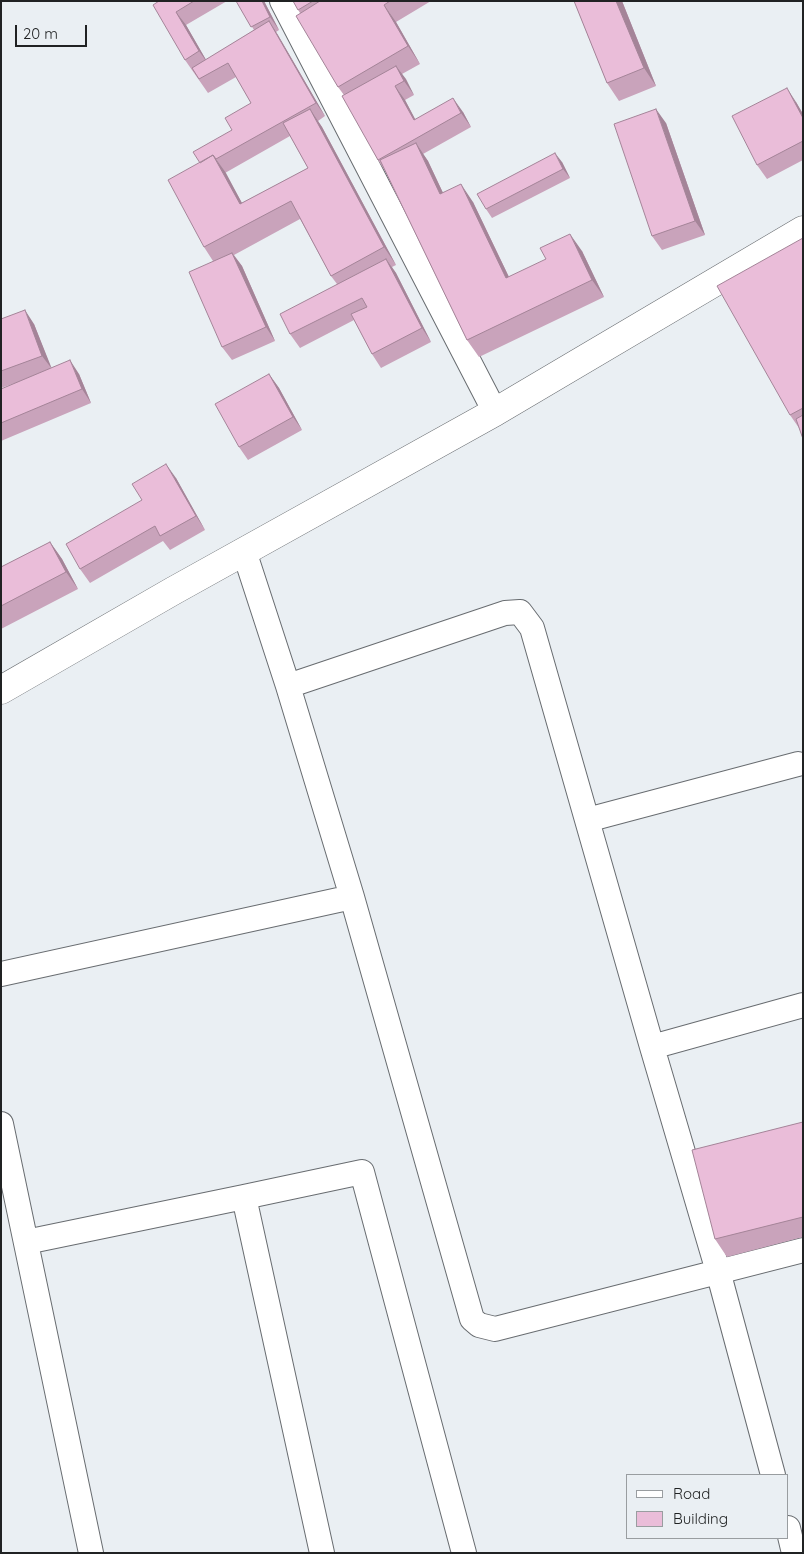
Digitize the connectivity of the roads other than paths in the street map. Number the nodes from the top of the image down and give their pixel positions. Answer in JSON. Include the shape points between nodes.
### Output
{"nodes":[{"id":1,"x":282,"y":1,"type":"edge"},
{"id":2,"x":803,"y":230,"type":"edge"},
{"id":3,"x":495,"y":412,"type":"junction"},
{"id":4,"x":244,"y":552,"type":"junction"},
{"id":5,"x":288,"y":686,"type":"junction"},
{"id":6,"x":1,"y":690,"type":"edge"},
{"id":7,"x":798,"y":764,"type":"dead end"},
{"id":8,"x":587,"y":820,"type":"junction"},
{"id":9,"x":352,"y":897,"type":"junction"},
{"id":10,"x":1,"y":974,"type":"edge"},
{"id":11,"x":803,"y":1005,"type":"edge"},
{"id":12,"x":652,"y":1047,"type":"junction"},
{"id":13,"x":1,"y":1124,"type":"edge"},
{"id":14,"x":244,"y":1197,"type":"junction"},
{"id":15,"x":26,"y":1242,"type":"junction"},
{"id":16,"x":803,"y":1250,"type":"edge"},
{"id":17,"x":718,"y":1271,"type":"junction"},
{"id":18,"x":773,"y":1474,"type":"edge"},
{"id":19,"x":789,"y":1532,"type":"edge"},
{"id":20,"x":90,"y":1553,"type":"edge"},
{"id":21,"x":322,"y":1553,"type":"edge"},
{"id":22,"x":464,"y":1553,"type":"edge"},
{"id":23,"x":794,"y":1553,"type":"edge"}],
"edges":[{"from":1,"to":3,"type":"street"},
{"from":2,"to":3,"type":"street"},
{"from":3,"to":4,"type":"street"},
{"from":4,"to":5,"type":"street"},
{"from":4,"to":6,"type":"street"},
{"from":5,"to":8,"type":"street","via":[[505,613],[520,612],[532,628]]},
{"from":5,"to":9,"type":"street"},
{"from":7,"to":8,"type":"street"},
{"from":8,"to":12,"type":"street"},
{"from":9,"to":10,"type":"street"},
{"from":9,"to":17,"type":"street","via":[[472,1318],[479,1325],[495,1329]]},
{"from":11,"to":12,"type":"street"},
{"from":12,"to":17,"type":"street"},
{"from":13,"to":15,"type":"street"},
{"from":14,"to":15,"type":"street"},
{"from":14,"to":21,"type":"street"},
{"from":14,"to":22,"type":"street","via":[[362,1172]]},
{"from":15,"to":20,"type":"street"},
{"from":16,"to":17,"type":"street"},
{"from":17,"to":18,"type":"street"},
{"from":19,"to":23,"type":"street"}]}
